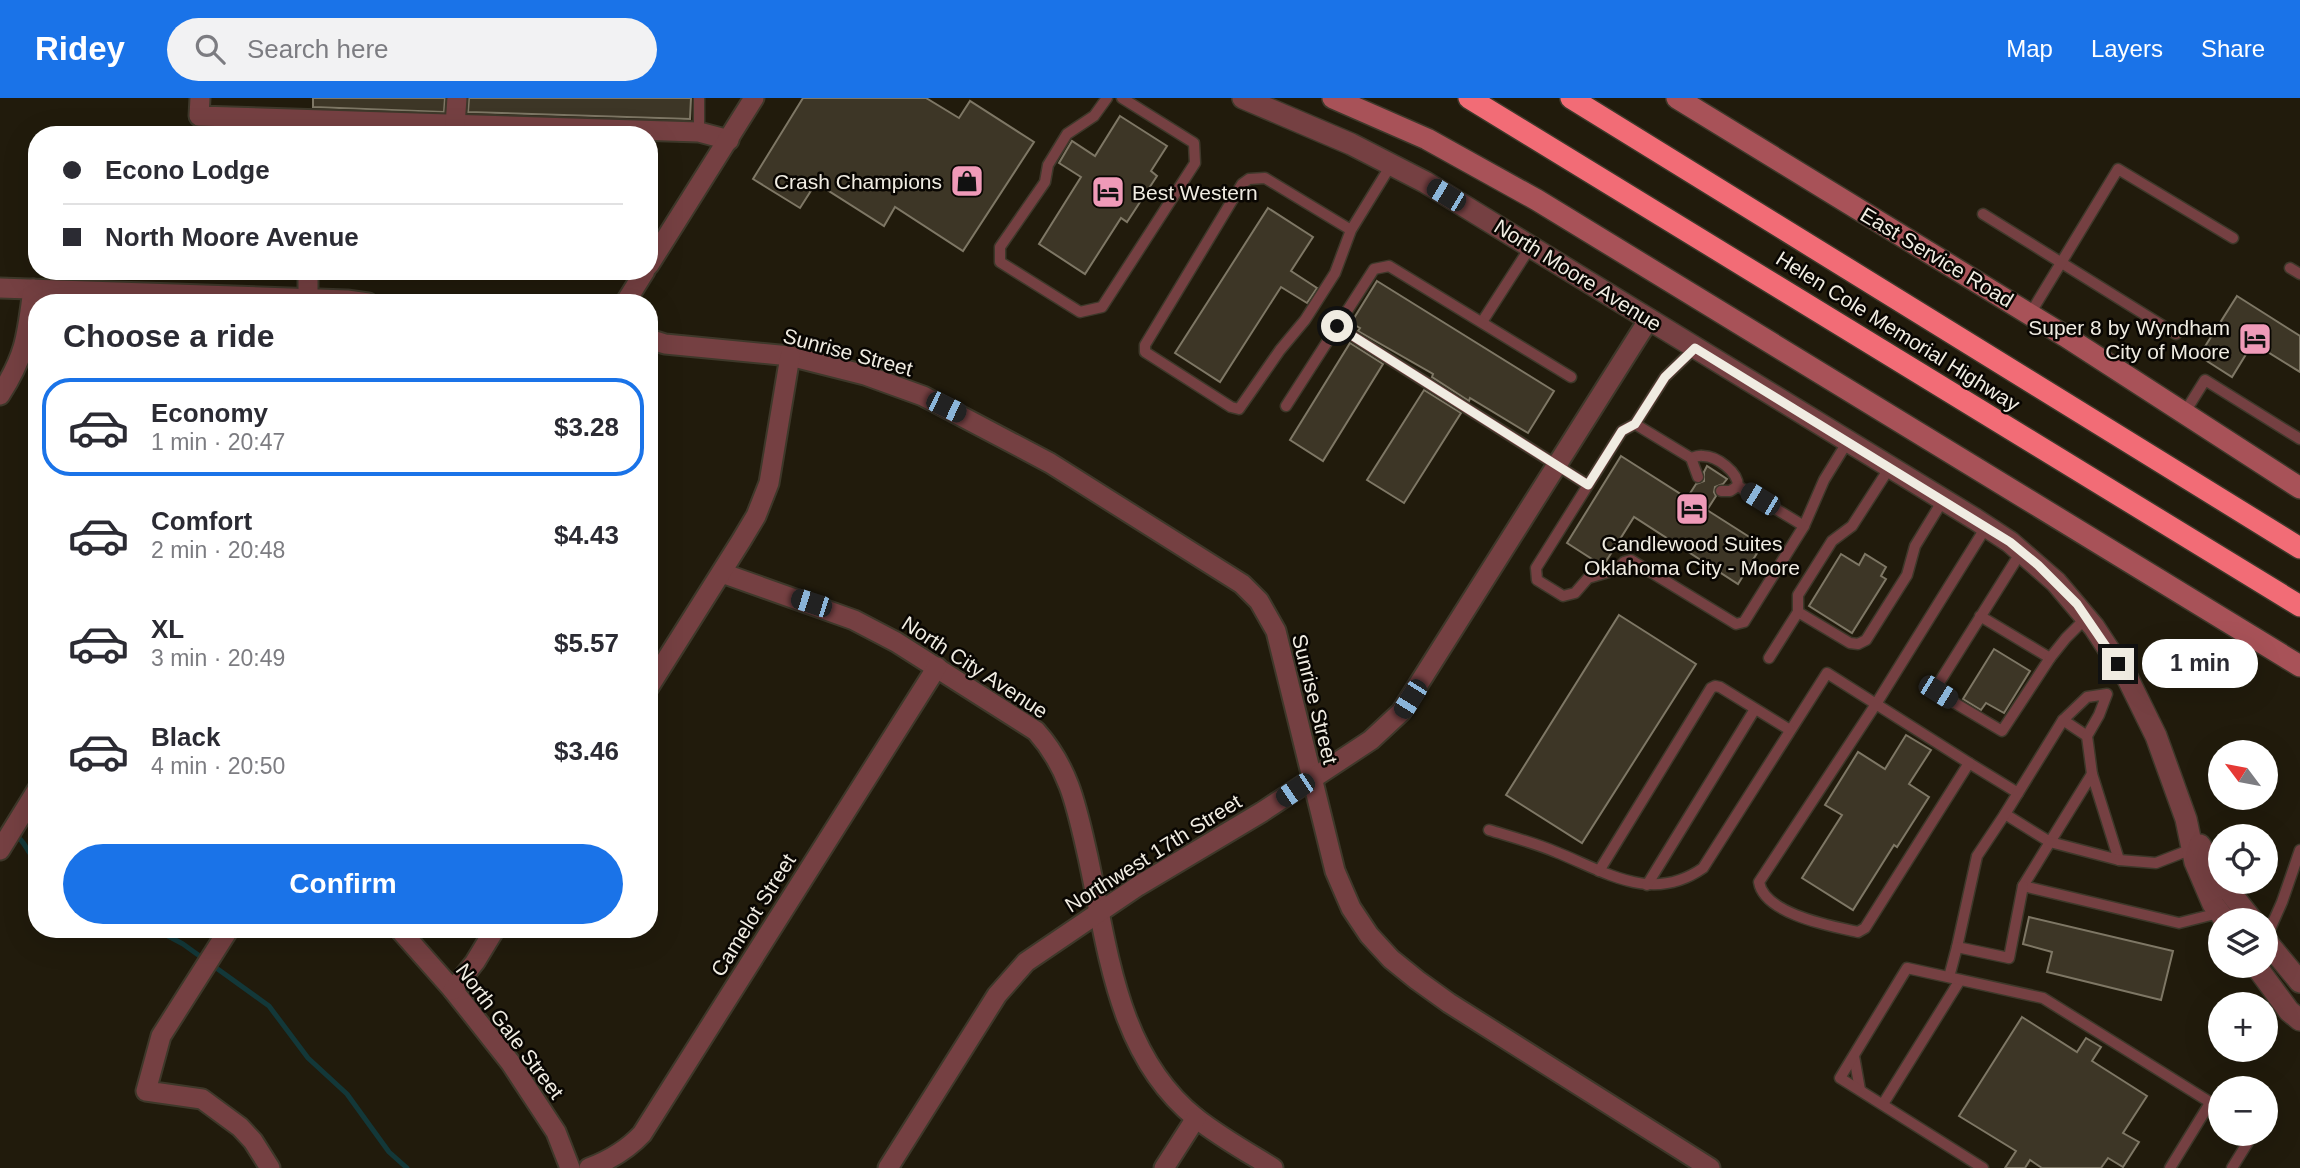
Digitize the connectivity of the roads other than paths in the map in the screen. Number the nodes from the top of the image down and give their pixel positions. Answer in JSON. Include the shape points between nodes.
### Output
{"nodes":[{"id":1,"x":200,"y":98,"type":"edge"},
{"id":2,"x":457,"y":98,"type":"edge"},
{"id":3,"x":699,"y":98,"type":"edge"},
{"id":4,"x":754,"y":98,"type":"edge"},
{"id":5,"x":1107,"y":98,"type":"edge"},
{"id":6,"x":1122,"y":98,"type":"edge"},
{"id":7,"x":1243,"y":98,"type":"edge"},
{"id":8,"x":1333,"y":98,"type":"edge"},
{"id":9,"x":1453,"y":98,"type":"edge"},
{"id":10,"x":1469,"y":98,"type":"edge"},
{"id":11,"x":1571,"y":98,"type":"edge"},
{"id":12,"x":1677,"y":98,"type":"edge"},
{"id":13,"x":1509,"y":121,"type":"junction"},
{"id":14,"x":455,"y":125,"type":"junction"},
{"id":15,"x":490,"y":126,"type":"edge"},
{"id":16,"x":658,"y":131,"type":"edge"},
{"id":17,"x":699,"y":132,"type":"junction"},
{"id":18,"x":729,"y":140,"type":"junction"},
{"id":19,"x":1391,"y":165,"type":"junction"},
{"id":20,"x":1983,"y":214,"type":"dead end"},
{"id":21,"x":1351,"y":230,"type":"junction"},
{"id":22,"x":2233,"y":239,"type":"dead end"},
{"id":23,"x":1531,"y":246,"type":"junction"},
{"id":24,"x":658,"y":251,"type":"edge"},
{"id":25,"x":2061,"y":263,"type":"junction"},
{"id":26,"x":2290,"y":268,"type":"dead end"},
{"id":27,"x":2300,"y":274,"type":"edge"},
{"id":28,"x":0,"y":288,"type":"edge"},
{"id":29,"x":33,"y":289,"type":"junction"},
{"id":30,"x":32,"y":294,"type":"edge"},
{"id":31,"x":148,"y":294,"type":"edge"},
{"id":32,"x":2030,"y":314,"type":"junction"},
{"id":33,"x":1649,"y":319,"type":"junction"},
{"id":34,"x":1482,"y":322,"type":"junction"},
{"id":35,"x":1337,"y":326,"type":"junction"},
{"id":36,"x":28,"y":328,"type":"edge"},
{"id":37,"x":2176,"y":334,"type":"dead end"},
{"id":38,"x":658,"y":342,"type":"edge"},
{"id":39,"x":1695,"y":348,"type":"junction"},
{"id":40,"x":790,"y":356,"type":"junction"},
{"id":41,"x":1571,"y":377,"type":"dead end"},
{"id":42,"x":0,"y":395,"type":"edge"},
{"id":43,"x":1286,"y":406,"type":"dead end"},
{"id":44,"x":2185,"y":412,"type":"junction"},
{"id":45,"x":1635,"y":424,"type":"junction"},
{"id":46,"x":2300,"y":439,"type":"edge"},
{"id":47,"x":1848,"y":441,"type":"junction"},
{"id":48,"x":1691,"y":458,"type":"junction"},
{"id":49,"x":1557,"y":466,"type":"junction"},
{"id":50,"x":1890,"y":467,"type":"junction"},
{"id":51,"x":1698,"y":477,"type":"dead end"},
{"id":52,"x":1588,"y":485,"type":"junction"},
{"id":53,"x":1738,"y":486,"type":"junction"},
{"id":54,"x":2300,"y":488,"type":"edge"},
{"id":55,"x":1721,"y":491,"type":"dead end"},
{"id":56,"x":1943,"y":500,"type":"junction"},
{"id":57,"x":1804,"y":526,"type":"junction"},
{"id":58,"x":1986,"y":527,"type":"junction"},
{"id":59,"x":2300,"y":548,"type":"edge"},
{"id":60,"x":2021,"y":551,"type":"junction"},
{"id":61,"x":722,"y":573,"type":"junction"},
{"id":62,"x":2300,"y":606,"type":"edge"},
{"id":63,"x":1798,"y":612,"type":"junction"},
{"id":64,"x":1980,"y":616,"type":"junction"},
{"id":65,"x":2087,"y":617,"type":"junction"},
{"id":66,"x":1769,"y":658,"type":"dead end"},
{"id":67,"x":2050,"y":658,"type":"junction"},
{"id":68,"x":2300,"y":666,"type":"edge"},
{"id":69,"x":937,"y":667,"type":"junction"},
{"id":70,"x":658,"y":673,"type":"edge"},
{"id":71,"x":2128,"y":679,"type":"junction"},
{"id":72,"x":2107,"y":694,"type":"junction"},
{"id":73,"x":1876,"y":704,"type":"junction"},
{"id":74,"x":1755,"y":709,"type":"junction"},
{"id":75,"x":2063,"y":720,"type":"junction"},
{"id":76,"x":1790,"y":730,"type":"junction"},
{"id":77,"x":2087,"y":736,"type":"junction"},
{"id":78,"x":1969,"y":763,"type":"junction"},
{"id":79,"x":2092,"y":775,"type":"junction"},
{"id":80,"x":1311,"y":779,"type":"junction"},
{"id":81,"x":2018,"y":793,"type":"junction"},
{"id":82,"x":28,"y":805,"type":"edge"},
{"id":83,"x":2005,"y":814,"type":"junction"},
{"id":84,"x":2186,"y":819,"type":"junction"},
{"id":85,"x":1489,"y":831,"type":"dead end"},
{"id":86,"x":2050,"y":842,"type":"junction"},
{"id":87,"x":4,"y":844,"type":"edge"},
{"id":88,"x":2192,"y":849,"type":"junction"},
{"id":89,"x":2300,"y":850,"type":"edge"},
{"id":90,"x":2208,"y":857,"type":"edge"},
{"id":91,"x":2119,"y":860,"type":"junction"},
{"id":92,"x":1599,"y":870,"type":"junction"},
{"id":93,"x":1647,"y":885,"type":"junction"},
{"id":94,"x":2023,"y":886,"type":"junction"},
{"id":95,"x":2232,"y":894,"type":"edge"},
{"id":96,"x":2216,"y":908,"type":"edge"},
{"id":97,"x":2243,"y":908,"type":"edge"},
{"id":98,"x":2278,"y":911,"type":"edge"},
{"id":99,"x":1099,"y":912,"type":"junction"},
{"id":100,"x":2208,"y":919,"type":"edge"},
{"id":101,"x":223,"y":938,"type":"edge"},
{"id":102,"x":407,"y":938,"type":"edge"},
{"id":103,"x":490,"y":938,"type":"edge"},
{"id":104,"x":1957,"y":947,"type":"junction"},
{"id":105,"x":2278,"y":954,"type":"edge"},
{"id":106,"x":1949,"y":977,"type":"junction"},
{"id":107,"x":2265,"y":978,"type":"edge"},
{"id":108,"x":1960,"y":980,"type":"junction"},
{"id":109,"x":2300,"y":982,"type":"edge"},
{"id":110,"x":453,"y":990,"type":"junction"},
{"id":111,"x":2300,"y":1020,"type":"edge"},
{"id":112,"x":1854,"y":1056,"type":"junction"},
{"id":113,"x":1860,"y":1090,"type":"junction"},
{"id":114,"x":2208,"y":1102,"type":"edge"},
{"id":115,"x":1882,"y":1104,"type":"junction"},
{"id":116,"x":2208,"y":1106,"type":"edge"},
{"id":117,"x":1196,"y":1118,"type":"junction"},
{"id":118,"x":2246,"y":1146,"type":"edge"},
{"id":119,"x":270,"y":1168,"type":"edge"},
{"id":120,"x":570,"y":1168,"type":"edge"},
{"id":121,"x":589,"y":1168,"type":"edge"},
{"id":122,"x":888,"y":1168,"type":"edge"},
{"id":123,"x":1164,"y":1168,"type":"edge"},
{"id":124,"x":1273,"y":1168,"type":"edge"},
{"id":125,"x":1710,"y":1168,"type":"edge"},
{"id":126,"x":1983,"y":1168,"type":"edge"},
{"id":127,"x":2170,"y":1168,"type":"edge"},
{"id":128,"x":2232,"y":1168,"type":"edge"}],
"edges":[{"from":1,"to":14,"type":"street","via":[[199,116]]},
{"from":2,"to":14,"type":"street"},
{"from":3,"to":17,"type":"lane"},
{"from":4,"to":18,"type":"street"},
{"from":5,"to":6,"type":"lane","via":[[1094,116],[1067,134],[1048,166],[1045,182],[1000,247],[1000,262],[1080,312],[1102,307],[1195,163],[1194,143]]},
{"from":7,"to":19,"type":"street","name":"North Moore Avenue"},
{"from":8,"to":68,"type":"main road","via":[[1427,139],[1536,200]]},
{"from":9,"to":13,"type":"highway"},
{"from":10,"to":13,"type":"highway","name":"Helen Cole Memorial Highway"},
{"from":11,"to":59,"type":"highway","name":"Helen Cole Memorial Highway"},
{"from":12,"to":32,"type":"main road","name":"East Service Road"},
{"from":13,"to":62,"type":"highway","name":"Helen Cole Memorial Highway"},
{"from":14,"to":15,"type":"street"},
{"from":16,"to":17,"type":"street"},
{"from":17,"to":18,"type":"street"},
{"from":18,"to":24,"type":"street"},
{"from":19,"to":21,"type":"lane"},
{"from":19,"to":23,"type":"street","name":"North Moore Avenue"},
{"from":20,"to":25,"type":"lane"},
{"from":21,"to":21,"type":"lane","via":[[1335,273],[1239,409],[1144,352],[1158,322],[1249,179],[1265,178]]},
{"from":22,"to":25,"type":"lane","via":[[2118,169]]},
{"from":23,"to":33,"type":"street","name":"North Moore Avenue"},
{"from":23,"to":34,"type":"lane"},
{"from":25,"to":32,"type":"lane"},
{"from":25,"to":37,"type":"lane"},
{"from":26,"to":27,"type":"lane"},
{"from":28,"to":29,"type":"street"},
{"from":29,"to":30,"type":"street"},
{"from":29,"to":31,"type":"street"},
{"from":32,"to":44,"type":"main road","name":"East Service Road"},
{"from":33,"to":39,"type":"street","name":"North Moore Avenue"},
{"from":33,"to":49,"type":"street","name":"Northwest 17th Street"},
{"from":34,"to":35,"type":"lane","via":[[1389,266],[1374,269]]},
{"from":34,"to":41,"type":"lane"},
{"from":35,"to":43,"type":"lane"},
{"from":35,"to":49,"type":"lane"},
{"from":36,"to":42,"type":"street","via":[[21,358]]},
{"from":38,"to":40,"type":"street","name":"Sunrise Street"},
{"from":39,"to":45,"type":"lane","via":[[1665,377]]},
{"from":39,"to":47,"type":"street","name":"North Moore Avenue"},
{"from":40,"to":61,"type":"street","via":[[769,483]]},
{"from":40,"to":80,"type":"street","name":"Sunrise Street","via":[[865,375],[970,419],[1051,463],[1242,584],[1259,601],[1276,631]]},
{"from":44,"to":46,"type":"lane","via":[[2206,380]]},
{"from":44,"to":54,"type":"main road","name":"East Service Road"},
{"from":45,"to":48,"type":"lane"},
{"from":45,"to":52,"type":"lane","via":[[1622,431]]},
{"from":47,"to":50,"type":"street","name":"North Moore Avenue"},
{"from":47,"to":57,"type":"lane"},
{"from":48,"to":51,"type":"lane"},
{"from":48,"to":53,"type":"lane","via":[[1712,458],[1738,478]]},
{"from":49,"to":52,"type":"lane"},
{"from":49,"to":80,"type":"street","name":"Northwest 17th Street","via":[[1401,712],[1371,740]]},
{"from":50,"to":56,"type":"street","name":"North Moore Avenue"},
{"from":50,"to":63,"type":"lane","via":[[1852,526],[1832,541],[1798,595]]},
{"from":52,"to":57,"type":"lane","via":[[1536,568],[1537,579],[1563,596],[1575,593],[1588,578],[1619,569],[1631,560],[1740,624]]},
{"from":53,"to":55,"type":"lane"},
{"from":53,"to":57,"type":"lane"},
{"from":56,"to":58,"type":"street","name":"North Moore Avenue"},
{"from":56,"to":63,"type":"lane","via":[[1915,546],[1907,575],[1866,640],[1850,643]]},
{"from":58,"to":60,"type":"street","name":"North Moore Avenue"},
{"from":58,"to":73,"type":"lane"},
{"from":60,"to":64,"type":"lane"},
{"from":60,"to":65,"type":"street","name":"North Moore Avenue"},
{"from":61,"to":69,"type":"street","name":"North City Avenue","via":[[854,620]]},
{"from":61,"to":70,"type":"street"},
{"from":63,"to":66,"type":"lane"},
{"from":64,"to":67,"type":"lane"},
{"from":64,"to":67,"type":"lane","via":[[1937,690],[2000,731]]},
{"from":65,"to":67,"type":"lane"},
{"from":65,"to":71,"type":"street","name":"North Moore Avenue"},
{"from":69,"to":99,"type":"street","name":"North City Avenue","via":[[1036,731],[1051,748],[1067,776],[1077,809]]},
{"from":69,"to":121,"type":"street","name":"Camelot Street","via":[[642,1134],[617,1155]]},
{"from":71,"to":72,"type":"lane"},
{"from":71,"to":84,"type":"street","name":"North Moore Avenue","via":[[2156,736]]},
{"from":72,"to":75,"type":"lane","via":[[2087,697]]},
{"from":72,"to":77,"type":"lane"},
{"from":73,"to":76,"type":"lane","via":[[1827,673]]},
{"from":73,"to":78,"type":"lane"},
{"from":73,"to":78,"type":"lane","via":[[1759,882],[1766,897],[1801,919],[1858,932],[1865,928]]},
{"from":74,"to":76,"type":"lane"},
{"from":74,"to":92,"type":"lane","via":[[1720,687],[1711,688]]},
{"from":74,"to":93,"type":"lane"},
{"from":75,"to":77,"type":"lane"},
{"from":75,"to":81,"type":"lane"},
{"from":76,"to":93,"type":"lane","via":[[1703,868],[1668,884]]},
{"from":77,"to":79,"type":"lane"},
{"from":78,"to":81,"type":"lane"},
{"from":79,"to":86,"type":"lane"},
{"from":79,"to":91,"type":"lane"},
{"from":80,"to":99,"type":"street","name":"Northwest 17th Street"},
{"from":80,"to":125,"type":"street","name":"Sunrise Street","via":[[1335,871],[1351,908],[1391,959],[1449,1003]]},
{"from":81,"to":83,"type":"lane"},
{"from":82,"to":87,"type":"street"},
{"from":83,"to":86,"type":"lane"},
{"from":83,"to":104,"type":"lane","via":[[1977,856]]},
{"from":84,"to":88,"type":"street","name":"North Moore Avenue"},
{"from":84,"to":90,"type":"street","name":"North Moore Avenue"},
{"from":85,"to":92,"type":"lane"},
{"from":86,"to":91,"type":"lane"},
{"from":86,"to":94,"type":"lane"},
{"from":88,"to":91,"type":"lane","via":[[2155,863]]},
{"from":88,"to":96,"type":"street","name":"North Moore Avenue"},
{"from":89,"to":98,"type":"lane"},
{"from":92,"to":93,"type":"lane"},
{"from":94,"to":100,"type":"lane","via":[[2179,923]]},
{"from":94,"to":104,"type":"lane","via":[[2009,958]]},
{"from":95,"to":97,"type":"street","name":"North Moore Avenue"},
{"from":99,"to":117,"type":"street","name":"North City Avenue","via":[[1112,975],[1139,1045],[1169,1090]]},
{"from":99,"to":122,"type":"street","name":"Northwest 17th Street","via":[[1014,973]]},
{"from":101,"to":119,"type":"street","via":[[161,1036],[146,1091],[202,1099],[240,1127]]},
{"from":102,"to":110,"type":"street","name":"North Gale Street"},
{"from":103,"to":110,"type":"street"},
{"from":104,"to":106,"type":"lane"},
{"from":105,"to":109,"type":"street"},
{"from":106,"to":108,"type":"lane"},
{"from":106,"to":112,"type":"lane","via":[[1907,968]]},
{"from":107,"to":111,"type":"street"},
{"from":108,"to":114,"type":"lane","via":[[2043,999]]},
{"from":108,"to":115,"type":"lane"},
{"from":110,"to":120,"type":"street","name":"North Gale Street","via":[[536,1098]]},
{"from":112,"to":113,"type":"lane"},
{"from":112,"to":113,"type":"lane","via":[[1840,1078]]},
{"from":113,"to":115,"type":"lane"},
{"from":115,"to":126,"type":"lane"},
{"from":116,"to":127,"type":"lane"},
{"from":117,"to":123,"type":"street"},
{"from":117,"to":124,"type":"street","name":"North City Avenue"},
{"from":118,"to":128,"type":"lane"}]}
